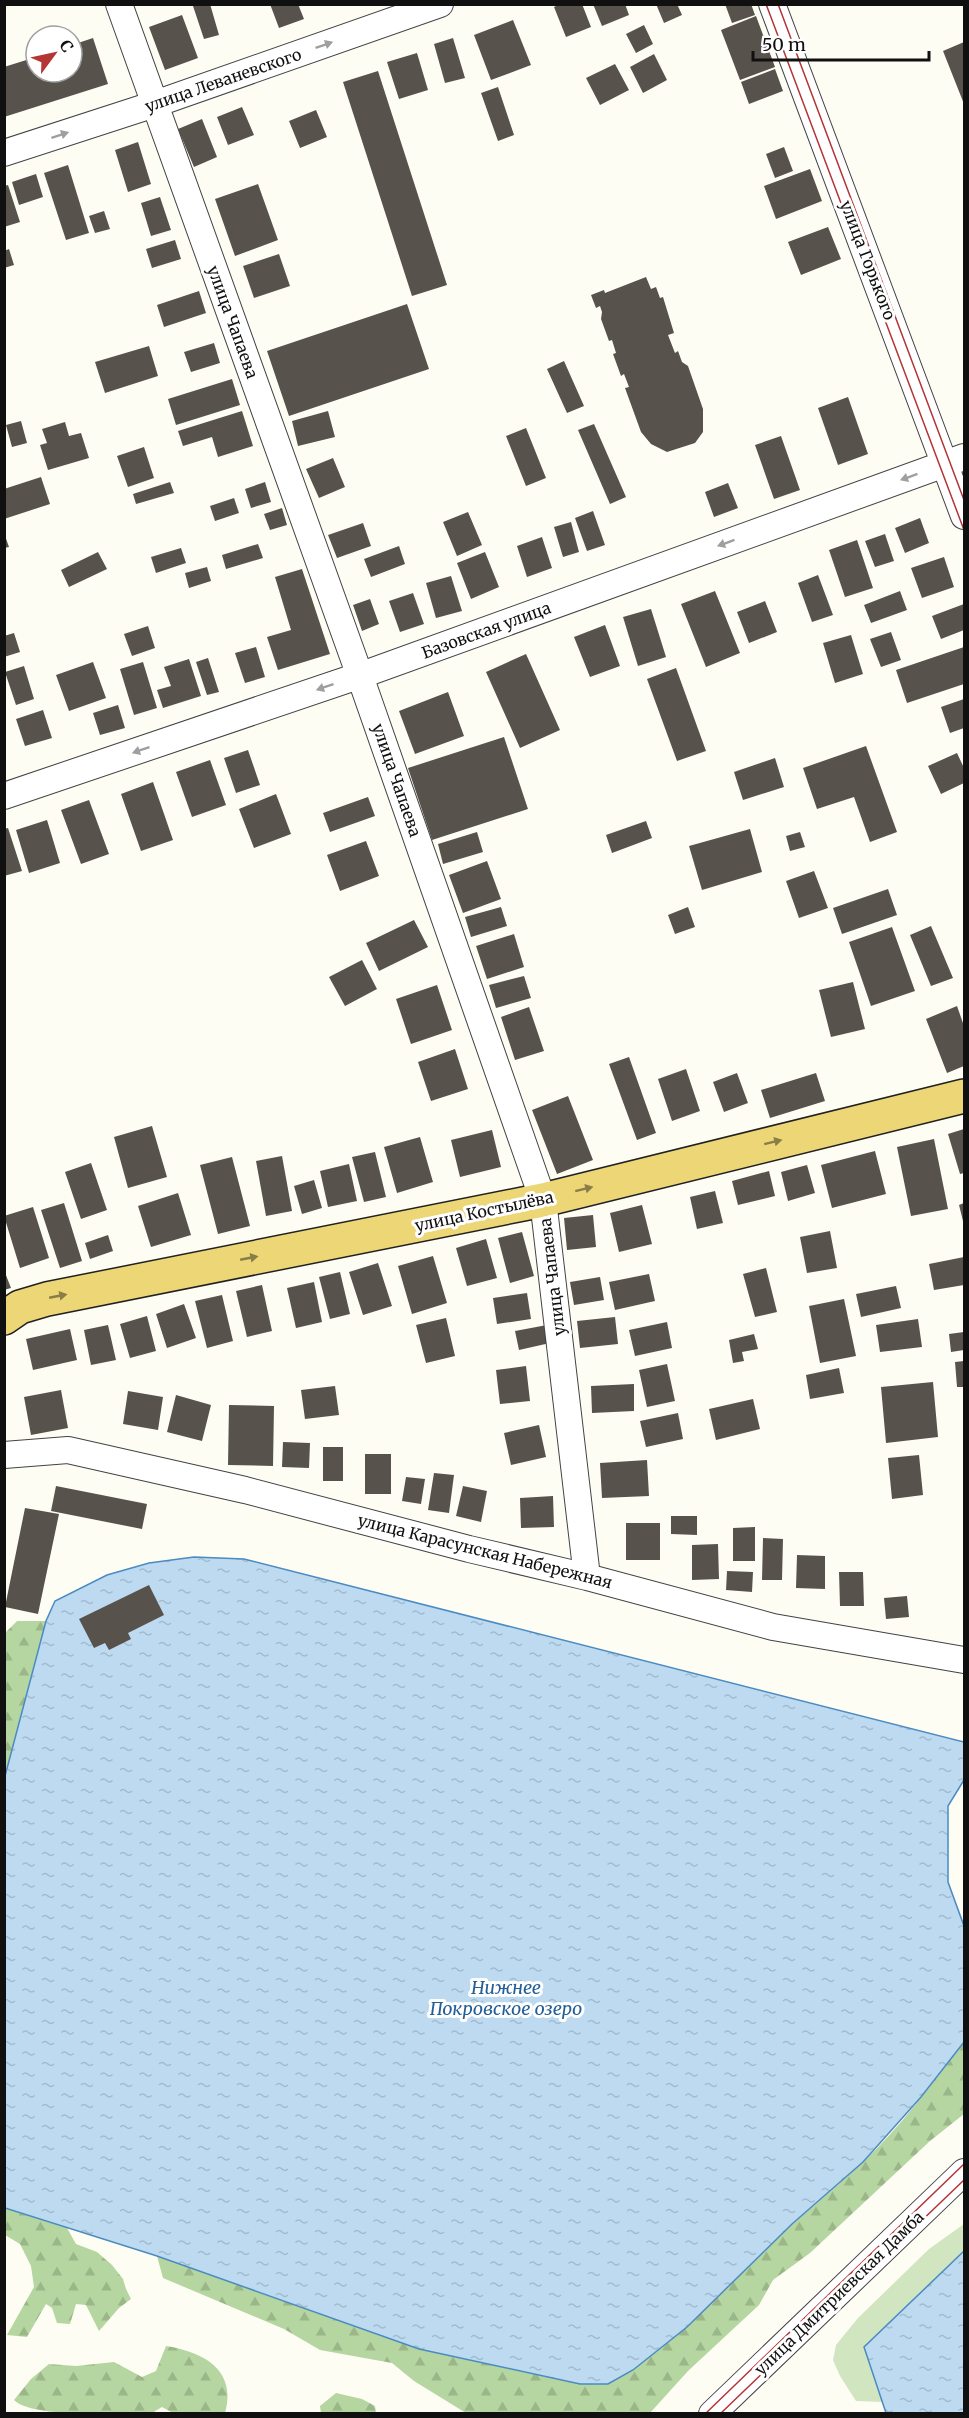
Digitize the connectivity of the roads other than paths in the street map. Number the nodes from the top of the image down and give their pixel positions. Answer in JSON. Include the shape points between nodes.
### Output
{"nodes":[{"id":1,"x":119,"y":4,"type":"edge"},
{"id":2,"x":440,"y":4,"type":"edge"},
{"id":3,"x":772,"y":4,"type":"edge"},
{"id":4,"x":155,"y":104,"type":"junction"},
{"id":5,"x":4,"y":153,"type":"edge"},
{"id":6,"x":955,"y":461,"type":"edge"},
{"id":7,"x":964,"y":516,"type":"edge"},
{"id":8,"x":360,"y":676,"type":"junction"},
{"id":9,"x":4,"y":796,"type":"edge"},
{"id":10,"x":964,"y":1096,"type":"edge"},
{"id":11,"x":543,"y":1200,"type":"junction"},
{"id":12,"x":4,"y":1318,"type":"edge"},
{"id":13,"x":4,"y":1455,"type":"edge"},
{"id":14,"x":587,"y":1576,"type":"junction"},
{"id":15,"x":964,"y":1660,"type":"edge"},
{"id":16,"x":964,"y":2172,"type":"edge"},
{"id":17,"x":712,"y":2414,"type":"edge"}],
"edges":[{"from":1,"to":4,"type":"street","name":"улица Чапаева"},
{"from":4,"to":2,"type":"street","name":"улица Леваневского","one_way":true},
{"from":3,"to":6,"type":"street","name":"улица Горького"},
{"from":5,"to":4,"type":"street","name":"улица Леваневского","one_way":true},
{"from":4,"to":8,"type":"street","name":"улица Чапаева"},
{"from":6,"to":7,"type":"street","name":"улица Горького"},
{"from":6,"to":8,"type":"street","name":"Базовская улица","one_way":true},
{"from":8,"to":9,"type":"street","name":"Базовская улица","one_way":true},
{"from":8,"to":11,"type":"street","name":"улица Чапаева"},
{"from":11,"to":10,"type":"main road","name":"улица Костылёва","one_way":true},
{"from":12,"to":11,"type":"main road","name":"улица Костылёва","one_way":true,"via":[[20,1307],[47,1299]]},
{"from":11,"to":14,"type":"street","name":"улица Чапаева"},
{"from":13,"to":14,"type":"street","name":"улица Карасунская Набережная","via":[[68,1450]]},
{"from":14,"to":15,"type":"street","name":"улица Карасунская Набережная","via":[[773,1627]]},
{"from":16,"to":17,"type":"street","name":"улица Дмитриевская Дамба"}]}
